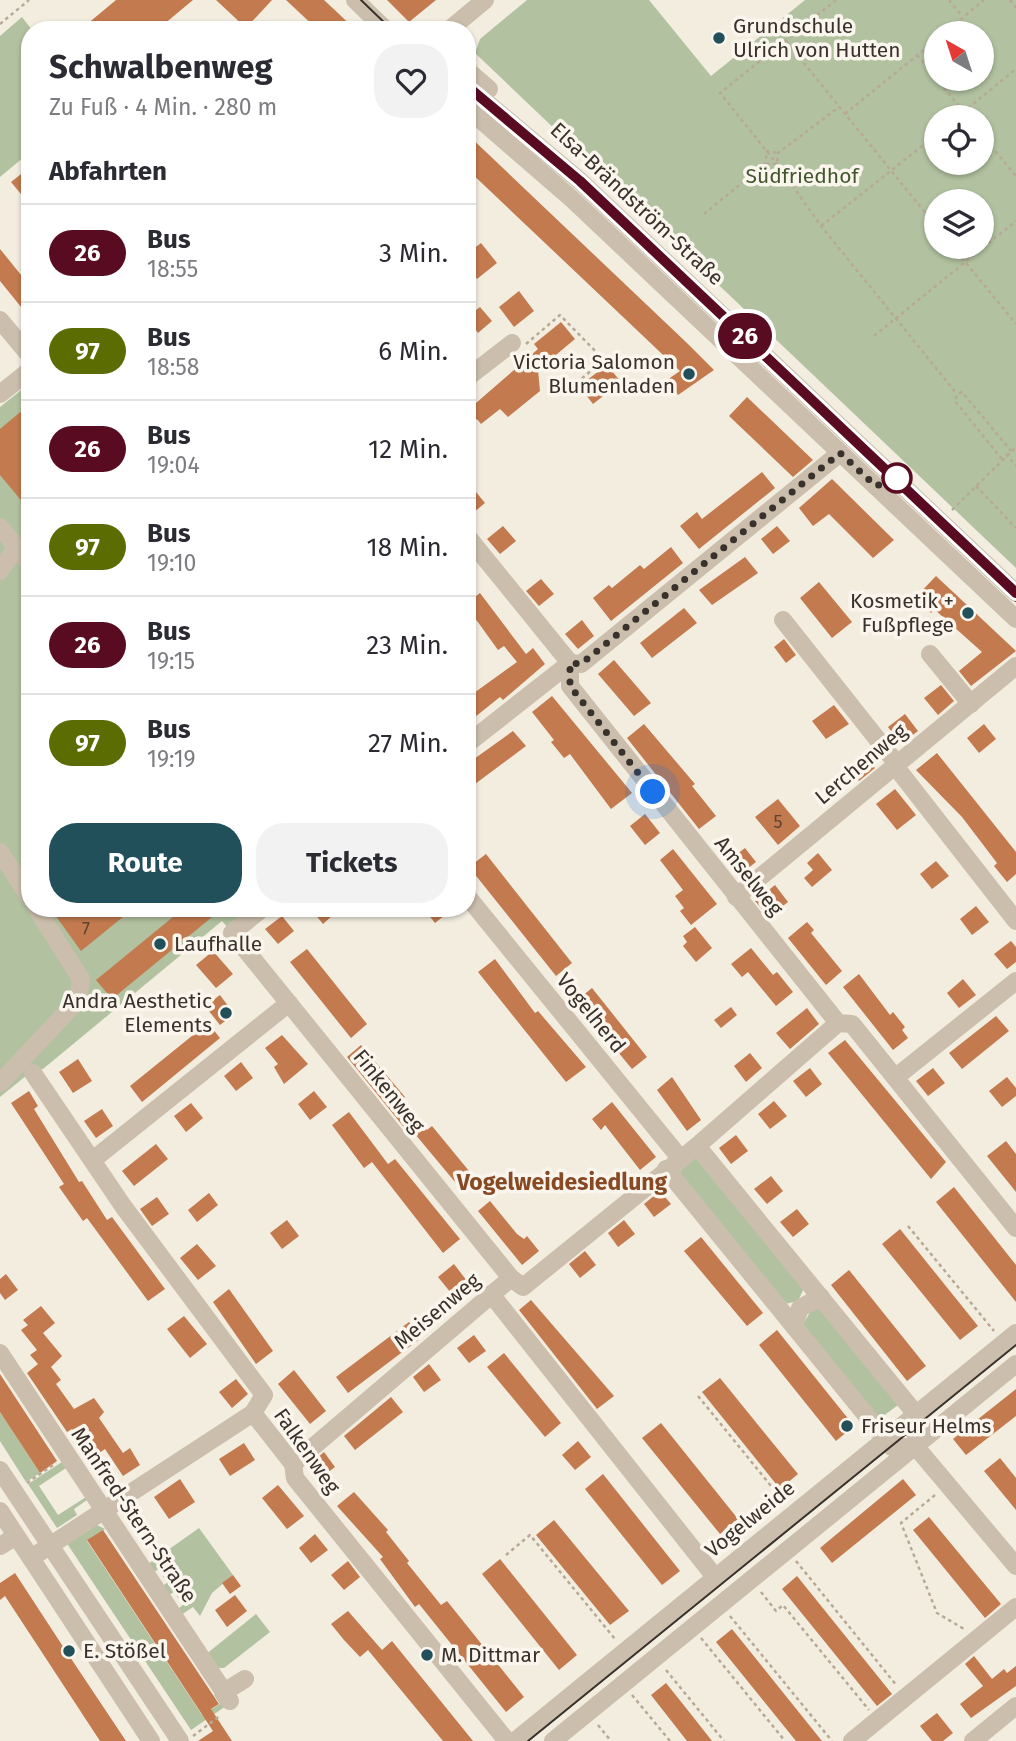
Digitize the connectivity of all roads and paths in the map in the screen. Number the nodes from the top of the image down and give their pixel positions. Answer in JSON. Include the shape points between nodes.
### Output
{"nodes":[{"id":1,"x":29,"y":0,"type":"edge"},
{"id":2,"x":355,"y":0,"type":"edge"},
{"id":3,"x":485,"y":0,"type":"edge"},
{"id":4,"x":836,"y":0,"type":"edge"},
{"id":5,"x":949,"y":0,"type":"edge"},
{"id":6,"x":984,"y":0,"type":"edge"},
{"id":7,"x":1010,"y":0,"type":"edge"},
{"id":8,"x":1016,"y":8,"type":"edge"},
{"id":9,"x":469,"y":13,"type":"junction"},
{"id":10,"x":963,"y":17,"type":"junction"},
{"id":11,"x":377,"y":21,"type":"edge"},
{"id":12,"x":460,"y":21,"type":"edge"},
{"id":13,"x":465,"y":21,"type":"edge"},
{"id":14,"x":958,"y":21,"type":"edge"},
{"id":15,"x":0,"y":24,"type":"edge"},
{"id":16,"x":785,"y":41,"type":"junction"},
{"id":17,"x":924,"y":49,"type":"edge"},
{"id":18,"x":917,"y":55,"type":"junction"},
{"id":19,"x":1016,"y":69,"type":"edge"},
{"id":20,"x":476,"y":78,"type":"edge"},
{"id":21,"x":476,"y":93,"type":"edge"},
{"id":22,"x":958,"y":105,"type":"edge"},
{"id":23,"x":972,"y":105,"type":"edge"},
{"id":24,"x":839,"y":107,"type":"junction"},
{"id":25,"x":845,"y":114,"type":"junction"},
{"id":26,"x":476,"y":116,"type":"edge"},
{"id":27,"x":535,"y":140,"type":"junction"},
{"id":28,"x":924,"y":145,"type":"edge"},
{"id":29,"x":994,"y":149,"type":"edge"},
{"id":30,"x":767,"y":151,"type":"junction"},
{"id":31,"x":778,"y":153,"type":"junction"},
{"id":32,"x":765,"y":164,"type":"junction"},
{"id":33,"x":777,"y":164,"type":"junction"},
{"id":34,"x":891,"y":171,"type":"junction"},
{"id":35,"x":1016,"y":176,"type":"edge"},
{"id":36,"x":924,"y":211,"type":"edge"},
{"id":37,"x":704,"y":214,"type":"dead end"},
{"id":38,"x":1016,"y":221,"type":"edge"},
{"id":39,"x":821,"y":226,"type":"junction"},
{"id":40,"x":963,"y":259,"type":"edge"},
{"id":41,"x":966,"y":263,"type":"junction"},
{"id":42,"x":895,"y":318,"type":"junction"},
{"id":43,"x":0,"y":320,"type":"edge"},
{"id":44,"x":1016,"y":324,"type":"edge"},
{"id":45,"x":874,"y":336,"type":"dead end"},
{"id":46,"x":512,"y":343,"type":"joint"},
{"id":47,"x":21,"y":345,"type":"edge"},
{"id":48,"x":476,"y":371,"type":"edge"},
{"id":49,"x":21,"y":377,"type":"edge"},
{"id":50,"x":579,"y":381,"type":"dead end"},
{"id":51,"x":0,"y":394,"type":"edge"},
{"id":52,"x":957,"y":394,"type":"junction"},
{"id":53,"x":1016,"y":447,"type":"edge"},
{"id":54,"x":1011,"y":451,"type":"junction"},
{"id":55,"x":840,"y":453,"type":"junction"},
{"id":56,"x":1006,"y":454,"type":"junction"},
{"id":57,"x":1002,"y":459,"type":"junction"},
{"id":58,"x":1016,"y":466,"type":"edge"},
{"id":59,"x":976,"y":486,"type":"junction"},
{"id":60,"x":954,"y":509,"type":"dead end"},
{"id":61,"x":0,"y":527,"type":"edge"},
{"id":62,"x":1016,"y":528,"type":"edge"},
{"id":63,"x":16,"y":547,"type":"junction"},
{"id":64,"x":476,"y":547,"type":"edge"},
{"id":65,"x":21,"y":553,"type":"edge"},
{"id":66,"x":0,"y":571,"type":"edge"},
{"id":67,"x":1016,"y":593,"type":"edge"},
{"id":68,"x":1016,"y":619,"type":"edge"},
{"id":69,"x":783,"y":620,"type":"dead end"},
{"id":70,"x":930,"y":654,"type":"dead end"},
{"id":71,"x":570,"y":663,"type":"junction"},
{"id":72,"x":1016,"y":666,"type":"edge"},
{"id":73,"x":971,"y":704,"type":"junction"},
{"id":74,"x":476,"y":737,"type":"edge"},
{"id":75,"x":896,"y":765,"type":"junction"},
{"id":76,"x":0,"y":852,"type":"edge"},
{"id":77,"x":21,"y":884,"type":"edge"},
{"id":78,"x":736,"y":897,"type":"junction"},
{"id":79,"x":476,"y":908,"type":"edge"},
{"id":80,"x":42,"y":917,"type":"edge"},
{"id":81,"x":252,"y":917,"type":"edge"},
{"id":82,"x":1016,"y":921,"type":"edge"},
{"id":83,"x":1016,"y":981,"type":"edge"},
{"id":84,"x":289,"y":1003,"type":"junction"},
{"id":85,"x":838,"y":1023,"type":"junction"},
{"id":86,"x":33,"y":1073,"type":"dead end"},
{"id":87,"x":896,"y":1077,"type":"junction"},
{"id":88,"x":0,"y":1083,"type":"edge"},
{"id":89,"x":697,"y":1146,"type":"junction"},
{"id":90,"x":94,"y":1159,"type":"junction"},
{"id":91,"x":673,"y":1164,"type":"junction"},
{"id":92,"x":908,"y":1226,"type":"dead end"},
{"id":93,"x":1016,"y":1228,"type":"edge"},
{"id":94,"x":512,"y":1278,"type":"junction"},
{"id":95,"x":491,"y":1294,"type":"junction"},
{"id":96,"x":821,"y":1297,"type":"junction"},
{"id":97,"x":794,"y":1326,"type":"junction"},
{"id":98,"x":994,"y":1331,"type":"dead end"},
{"id":99,"x":1016,"y":1333,"type":"edge"},
{"id":100,"x":0,"y":1353,"type":"edge"},
{"id":101,"x":1016,"y":1364,"type":"edge"},
{"id":102,"x":698,"y":1395,"type":"dead end"},
{"id":103,"x":253,"y":1413,"type":"junction"},
{"id":104,"x":915,"y":1413,"type":"junction"},
{"id":105,"x":885,"y":1437,"type":"junction"},
{"id":106,"x":916,"y":1447,"type":"junction"},
{"id":107,"x":68,"y":1455,"type":"junction"},
{"id":108,"x":293,"y":1464,"type":"junction"},
{"id":109,"x":0,"y":1470,"type":"edge"},
{"id":110,"x":23,"y":1485,"type":"dead end"},
{"id":111,"x":947,"y":1485,"type":"junction"},
{"id":112,"x":784,"y":1502,"type":"dead end"},
{"id":113,"x":0,"y":1511,"type":"edge"},
{"id":114,"x":105,"y":1512,"type":"junction"},
{"id":115,"x":16,"y":1536,"type":"junction"},
{"id":116,"x":0,"y":1546,"type":"edge"},
{"id":117,"x":50,"y":1546,"type":"junction"},
{"id":118,"x":506,"y":1555,"type":"dead end"},
{"id":119,"x":31,"y":1558,"type":"junction"},
{"id":120,"x":794,"y":1559,"type":"dead end"},
{"id":121,"x":1016,"y":1566,"type":"edge"},
{"id":122,"x":715,"y":1577,"type":"junction"},
{"id":123,"x":758,"y":1588,"type":"dead end"},
{"id":124,"x":1016,"y":1607,"type":"edge"},
{"id":125,"x":727,"y":1613,"type":"dead end"},
{"id":126,"x":700,"y":1636,"type":"dead end"},
{"id":127,"x":979,"y":1637,"type":"junction"},
{"id":128,"x":615,"y":1639,"type":"dead end"},
{"id":129,"x":663,"y":1666,"type":"dead end"},
{"id":130,"x":245,"y":1679,"type":"dead end"},
{"id":131,"x":630,"y":1692,"type":"dead end"},
{"id":132,"x":227,"y":1697,"type":"junction"},
{"id":133,"x":906,"y":1697,"type":"junction"},
{"id":134,"x":1016,"y":1706,"type":"edge"},
{"id":135,"x":877,"y":1720,"type":"junction"},
{"id":136,"x":595,"y":1721,"type":"dead end"},
{"id":137,"x":185,"y":1740,"type":"edge"},
{"id":138,"x":558,"y":1740,"type":"edge"},
{"id":139,"x":151,"y":1741,"type":"edge"},
{"id":140,"x":508,"y":1741,"type":"edge"},
{"id":141,"x":515,"y":1741,"type":"edge"},
{"id":142,"x":611,"y":1741,"type":"edge"},
{"id":143,"x":670,"y":1741,"type":"edge"},
{"id":144,"x":724,"y":1741,"type":"edge"},
{"id":145,"x":785,"y":1741,"type":"edge"},
{"id":146,"x":832,"y":1741,"type":"edge"},
{"id":147,"x":852,"y":1741,"type":"edge"},
{"id":148,"x":973,"y":1741,"type":"edge"}],
"edges":[{"from":1,"to":15,"type":"path"},
{"from":2,"to":11,"type":"street"},
{"from":3,"to":9,"type":"street"},
{"from":4,"to":16,"type":"path"},
{"from":5,"to":10,"type":"path"},
{"from":6,"to":10,"type":"path"},
{"from":7,"to":8,"type":"path"},
{"from":9,"to":12,"type":"street"},
{"from":9,"to":13,"type":"street"},
{"from":10,"to":14,"type":"path"},
{"from":16,"to":24,"type":"path"},
{"from":16,"to":30,"type":"path","via":[[720,93]]},
{"from":17,"to":18,"type":"path"},
{"from":18,"to":22,"type":"path"},
{"from":18,"to":25,"type":"path"},
{"from":19,"to":23,"type":"path"},
{"from":20,"to":27,"type":"street","via":[[521,115]]},
{"from":21,"to":27,"type":"street","name":"Elsa-Brändström-Straße"},
{"from":24,"to":25,"type":"path"},
{"from":24,"to":31,"type":"path"},
{"from":25,"to":34,"type":"path"},
{"from":26,"to":55,"type":"street","name":"Elsa-Brändström-Straße","via":[[572,199]]},
{"from":27,"to":67,"type":"street","name":"Elsa-Brändström-Straße"},
{"from":28,"to":34,"type":"path"},
{"from":29,"to":35,"type":"path"},
{"from":30,"to":31,"type":"path"},
{"from":30,"to":32,"type":"path"},
{"from":30,"to":33,"type":"path"},
{"from":31,"to":33,"type":"path"},
{"from":32,"to":33,"type":"path"},
{"from":32,"to":37,"type":"path"},
{"from":33,"to":39,"type":"path"},
{"from":34,"to":36,"type":"path"},
{"from":34,"to":39,"type":"path"},
{"from":38,"to":41,"type":"path"},
{"from":39,"to":42,"type":"path"},
{"from":40,"to":41,"type":"path"},
{"from":41,"to":42,"type":"path"},
{"from":41,"to":44,"type":"path"},
{"from":42,"to":45,"type":"path"},
{"from":42,"to":52,"type":"path"},
{"from":43,"to":47,"type":"street"},
{"from":46,"to":48,"type":"street"},
{"from":46,"to":50,"type":"path","via":[[524,346],[560,315],[604,360]]},
{"from":49,"to":51,"type":"street"},
{"from":52,"to":54,"type":"path","via":[[962,392]]},
{"from":52,"to":57,"type":"path","via":[[955,401]]},
{"from":53,"to":54,"type":"path"},
{"from":54,"to":56,"type":"path"},
{"from":55,"to":68,"type":"street","name":"Elsa-Brändström-Straße"},
{"from":55,"to":71,"type":"street","via":[[581,664]]},
{"from":56,"to":57,"type":"path"},
{"from":56,"to":58,"type":"path"},
{"from":57,"to":59,"type":"path"},
{"from":59,"to":60,"type":"path"},
{"from":59,"to":62,"type":"path"},
{"from":61,"to":63,"type":"street"},
{"from":63,"to":65,"type":"street"},
{"from":63,"to":66,"type":"street"},
{"from":64,"to":71,"type":"street","name":"Amselweg"},
{"from":69,"to":75,"type":"street"},
{"from":70,"to":73,"type":"street"},
{"from":71,"to":74,"type":"street"},
{"from":71,"to":78,"type":"street","name":"Amselweg","via":[[570,686]]},
{"from":72,"to":73,"type":"street","name":"Lerchenweg"},
{"from":73,"to":75,"type":"street","name":"Lerchenweg"},
{"from":75,"to":78,"type":"street","name":"Lerchenweg"},
{"from":75,"to":82,"type":"street"},
{"from":76,"to":77,"type":"street"},
{"from":78,"to":85,"type":"street","name":"Amselweg"},
{"from":79,"to":91,"type":"street","name":"Vogelherd"},
{"from":80,"to":88,"type":"street","via":[[81,979],[81,990],[78,1000]]},
{"from":81,"to":84,"type":"street","name":"Finkenweg","via":[[232,933]]},
{"from":83,"to":87,"type":"street"},
{"from":84,"to":90,"type":"street"},
{"from":84,"to":94,"type":"street","name":"Finkenweg"},
{"from":85,"to":87,"type":"street","name":"Amselweg","via":[[852,1024]]},
{"from":85,"to":89,"type":"street","name":"Meisenweg"},
{"from":86,"to":90,"type":"street","name":"Falkenweg"},
{"from":87,"to":93,"type":"street","name":"Amselweg"},
{"from":89,"to":91,"type":"street","name":"Meisenweg"},
{"from":89,"to":96,"type":"street"},
{"from":90,"to":103,"type":"street","name":"Falkenweg","via":[[123,1206],[264,1395]]},
{"from":91,"to":94,"type":"street","name":"Meisenweg","via":[[523,1287]]},
{"from":91,"to":97,"type":"street","name":"Vogelherd"},
{"from":92,"to":98,"type":"path"},
{"from":94,"to":95,"type":"street","name":"Meisenweg"},
{"from":95,"to":108,"type":"street","name":"Meisenweg"},
{"from":95,"to":122,"type":"street"},
{"from":96,"to":97,"type":"street","via":[[800,1308]]},
{"from":96,"to":104,"type":"street"},
{"from":97,"to":105,"type":"street","name":"Vogelherd"},
{"from":99,"to":104,"type":"street","name":"Vogelweide"},
{"from":100,"to":107,"type":"street","name":"Manfred-Stern-Straße"},
{"from":101,"to":106,"type":"street"},
{"from":102,"to":112,"type":"path"},
{"from":103,"to":108,"type":"street","name":"Falkenweg"},
{"from":103,"to":114,"type":"street"},
{"from":104,"to":105,"type":"street","name":"Vogelweide"},
{"from":104,"to":106,"type":"street"},
{"from":105,"to":106,"type":"street","via":[[892,1447]]},
{"from":105,"to":122,"type":"street","name":"Vogelweide"},
{"from":106,"to":111,"type":"street"},
{"from":106,"to":138,"type":"street"},
{"from":107,"to":110,"type":"path"},
{"from":107,"to":114,"type":"street","name":"Manfred-Stern-Straße"},
{"from":108,"to":140,"type":"street","name":"Falkenweg","via":[[295,1478]]},
{"from":109,"to":117,"type":"street"},
{"from":111,"to":121,"type":"street"},
{"from":111,"to":127,"type":"path","via":[[901,1523],[937,1613]]},
{"from":113,"to":115,"type":"street"},
{"from":114,"to":117,"type":"street"},
{"from":114,"to":132,"type":"street","name":"Manfred-Stern-Straße"},
{"from":115,"to":116,"type":"street"},
{"from":115,"to":119,"type":"street"},
{"from":117,"to":119,"type":"street"},
{"from":117,"to":137,"type":"street"},
{"from":118,"to":128,"type":"path","via":[[530,1535]]},
{"from":119,"to":139,"type":"street"},
{"from":120,"to":133,"type":"path"},
{"from":122,"to":141,"type":"street","name":"Vogelweide"},
{"from":123,"to":135,"type":"path","via":[[776,1611],[783,1605]]},
{"from":124,"to":127,"type":"street"},
{"from":125,"to":146,"type":"path"},
{"from":126,"to":145,"type":"path"},
{"from":127,"to":133,"type":"street"},
{"from":129,"to":144,"type":"path"},
{"from":130,"to":132,"type":"street"},
{"from":131,"to":143,"type":"path"},
{"from":132,"to":137,"type":"path","via":[[233,1705]]},
{"from":133,"to":135,"type":"street"},
{"from":134,"to":148,"type":"street"},
{"from":135,"to":147,"type":"street"},
{"from":136,"to":142,"type":"path"}]}
